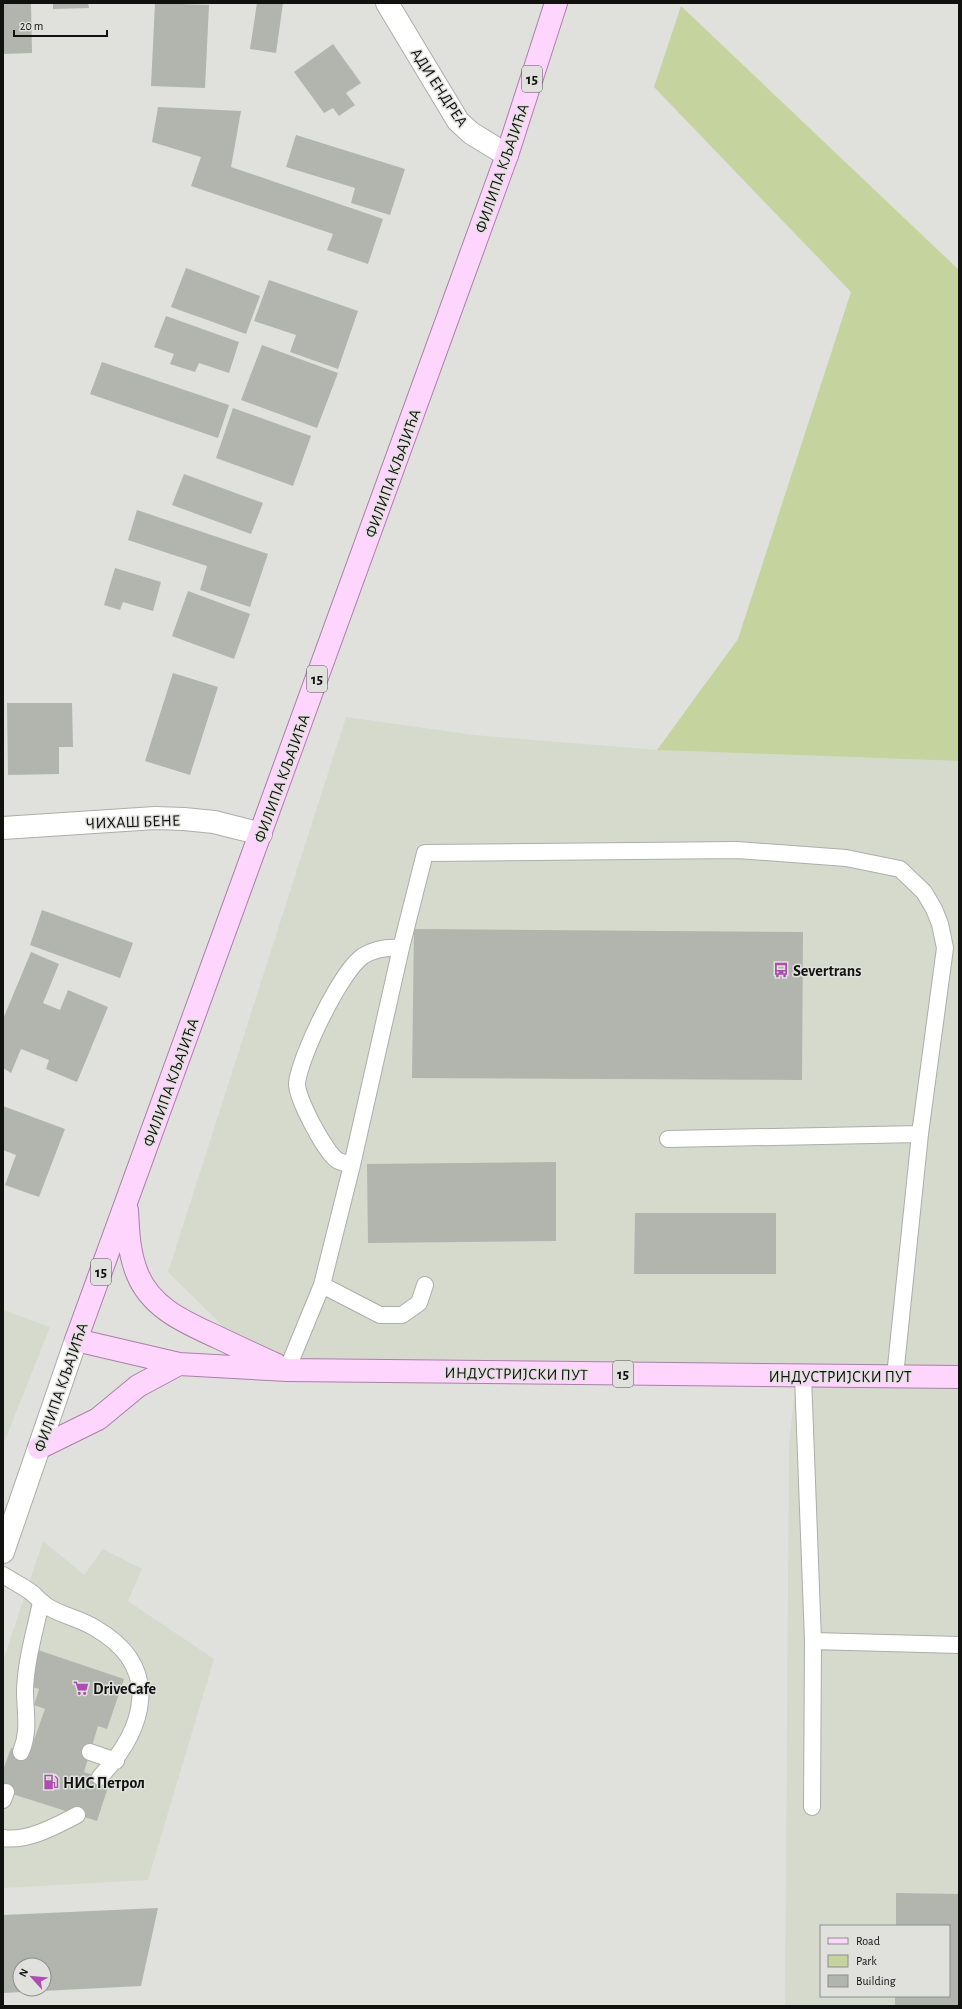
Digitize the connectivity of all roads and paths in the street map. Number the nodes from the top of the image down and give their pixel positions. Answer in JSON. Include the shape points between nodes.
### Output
{"nodes":[{"id":1,"x":387,"y":3,"type":"edge"},
{"id":2,"x":556,"y":3,"type":"edge"},
{"id":3,"x":507,"y":155,"type":"junction"},
{"id":4,"x":3,"y":828,"type":"edge"},
{"id":5,"x":261,"y":834,"type":"junction"},
{"id":6,"x":401,"y":948,"type":"junction"},
{"id":7,"x":920,"y":1134,"type":"junction"},
{"id":8,"x":668,"y":1139,"type":"dead end"},
{"id":9,"x":352,"y":1165,"type":"junction"},
{"id":10,"x":126,"y":1203,"type":"junction"},
{"id":11,"x":322,"y":1285,"type":"junction"},
{"id":12,"x":425,"y":1285,"type":"dead end"},
{"id":13,"x":76,"y":1340,"type":"junction"},
{"id":14,"x":179,"y":1364,"type":"junction"},
{"id":15,"x":287,"y":1370,"type":"junction"},
{"id":16,"x":803,"y":1376,"type":"junction"},
{"id":17,"x":895,"y":1376,"type":"junction"},
{"id":18,"x":959,"y":1377,"type":"edge"},
{"id":19,"x":39,"y":1448,"type":"junction"},
{"id":20,"x":3,"y":1552,"type":"edge"},
{"id":21,"x":3,"y":1575,"type":"edge"},
{"id":22,"x":41,"y":1602,"type":"junction"},
{"id":23,"x":813,"y":1641,"type":"junction"},
{"id":24,"x":959,"y":1645,"type":"edge"},
{"id":25,"x":22,"y":1752,"type":"dead end"},
{"id":26,"x":90,"y":1752,"type":"dead end"},
{"id":27,"x":116,"y":1761,"type":"junction"},
{"id":28,"x":100,"y":1778,"type":"dead end"},
{"id":29,"x":812,"y":1807,"type":"dead end"},
{"id":30,"x":76,"y":1815,"type":"dead end"},
{"id":31,"x":3,"y":1838,"type":"edge"}],
"edges":[{"from":1,"to":3,"type":"street","name":"АДИ ЕНДРЕА","via":[[458,121],[471,133]]},
{"from":2,"to":3,"type":"main road","name":"ФИЛИПА КЉАЈИЋА","number":"15"},
{"from":3,"to":5,"type":"main road","name":"ФИЛИПА КЉАЈИЋА","number":"15"},
{"from":4,"to":5,"type":"street","name":"ЧИХАШ БЕНЕ","via":[[177,818],[214,822]]},
{"from":5,"to":10,"type":"main road","name":"ФИЛИПА КЉАЈИЋА","number":"15"},
{"from":6,"to":7,"type":"lane","via":[[425,853],[737,850],[846,858],[900,869],[924,892],[934,909],[945,948]]},
{"from":6,"to":9,"type":"lane"},
{"from":6,"to":9,"type":"lane","via":[[389,947],[364,956],[346,974],[311,1038],[297,1085],[320,1140],[337,1160]]},
{"from":7,"to":8,"type":"lane"},
{"from":7,"to":17,"type":"lane"},
{"from":9,"to":11,"type":"lane"},
{"from":10,"to":13,"type":"main road","name":"ФИЛИПА КЉАЈИЋА","number":"15"},
{"from":10,"to":15,"type":"main road","via":[[130,1251],[137,1275],[149,1294],[180,1320]]},
{"from":11,"to":12,"type":"lane","via":[[380,1315],[402,1314],[419,1302]]},
{"from":11,"to":15,"type":"lane"},
{"from":13,"to":14,"type":"main road","name":"ИНДУСТРИЈСКИ ПУТ","number":"15"},
{"from":13,"to":19,"type":"street","name":"ФИЛИПА КЉАЈИЋА"},
{"from":14,"to":15,"type":"main road","name":"ИНДУСТРИЈСКИ ПУТ","number":"15"},
{"from":14,"to":19,"type":"main road","via":[[138,1386],[98,1419]]},
{"from":15,"to":16,"type":"main road","name":"ИНДУСТРИЈСКИ ПУТ","number":"15"},
{"from":16,"to":17,"type":"main road","name":"ИНДУСТРИЈСКИ ПУТ","number":"15"},
{"from":16,"to":23,"type":"lane"},
{"from":17,"to":18,"type":"main road","name":"ИНДУСТРИЈСКИ ПУТ","number":"15"},
{"from":19,"to":20,"type":"street","name":"ФИЛИПА КЉАЈИЋА"},
{"from":21,"to":22,"type":"lane","via":[[31,1592]]},
{"from":22,"to":25,"type":"lane","via":[[29,1656],[26,1684],[32,1732]]},
{"from":22,"to":27,"type":"lane","via":[[112,1639],[127,1654],[134,1666],[141,1694],[140,1707],[136,1722]]},
{"from":23,"to":24,"type":"lane"},
{"from":23,"to":29,"type":"lane"},
{"from":26,"to":27,"type":"lane"},
{"from":27,"to":28,"type":"lane"},
{"from":30,"to":31,"type":"lane","via":[[30,1836]]}]}
